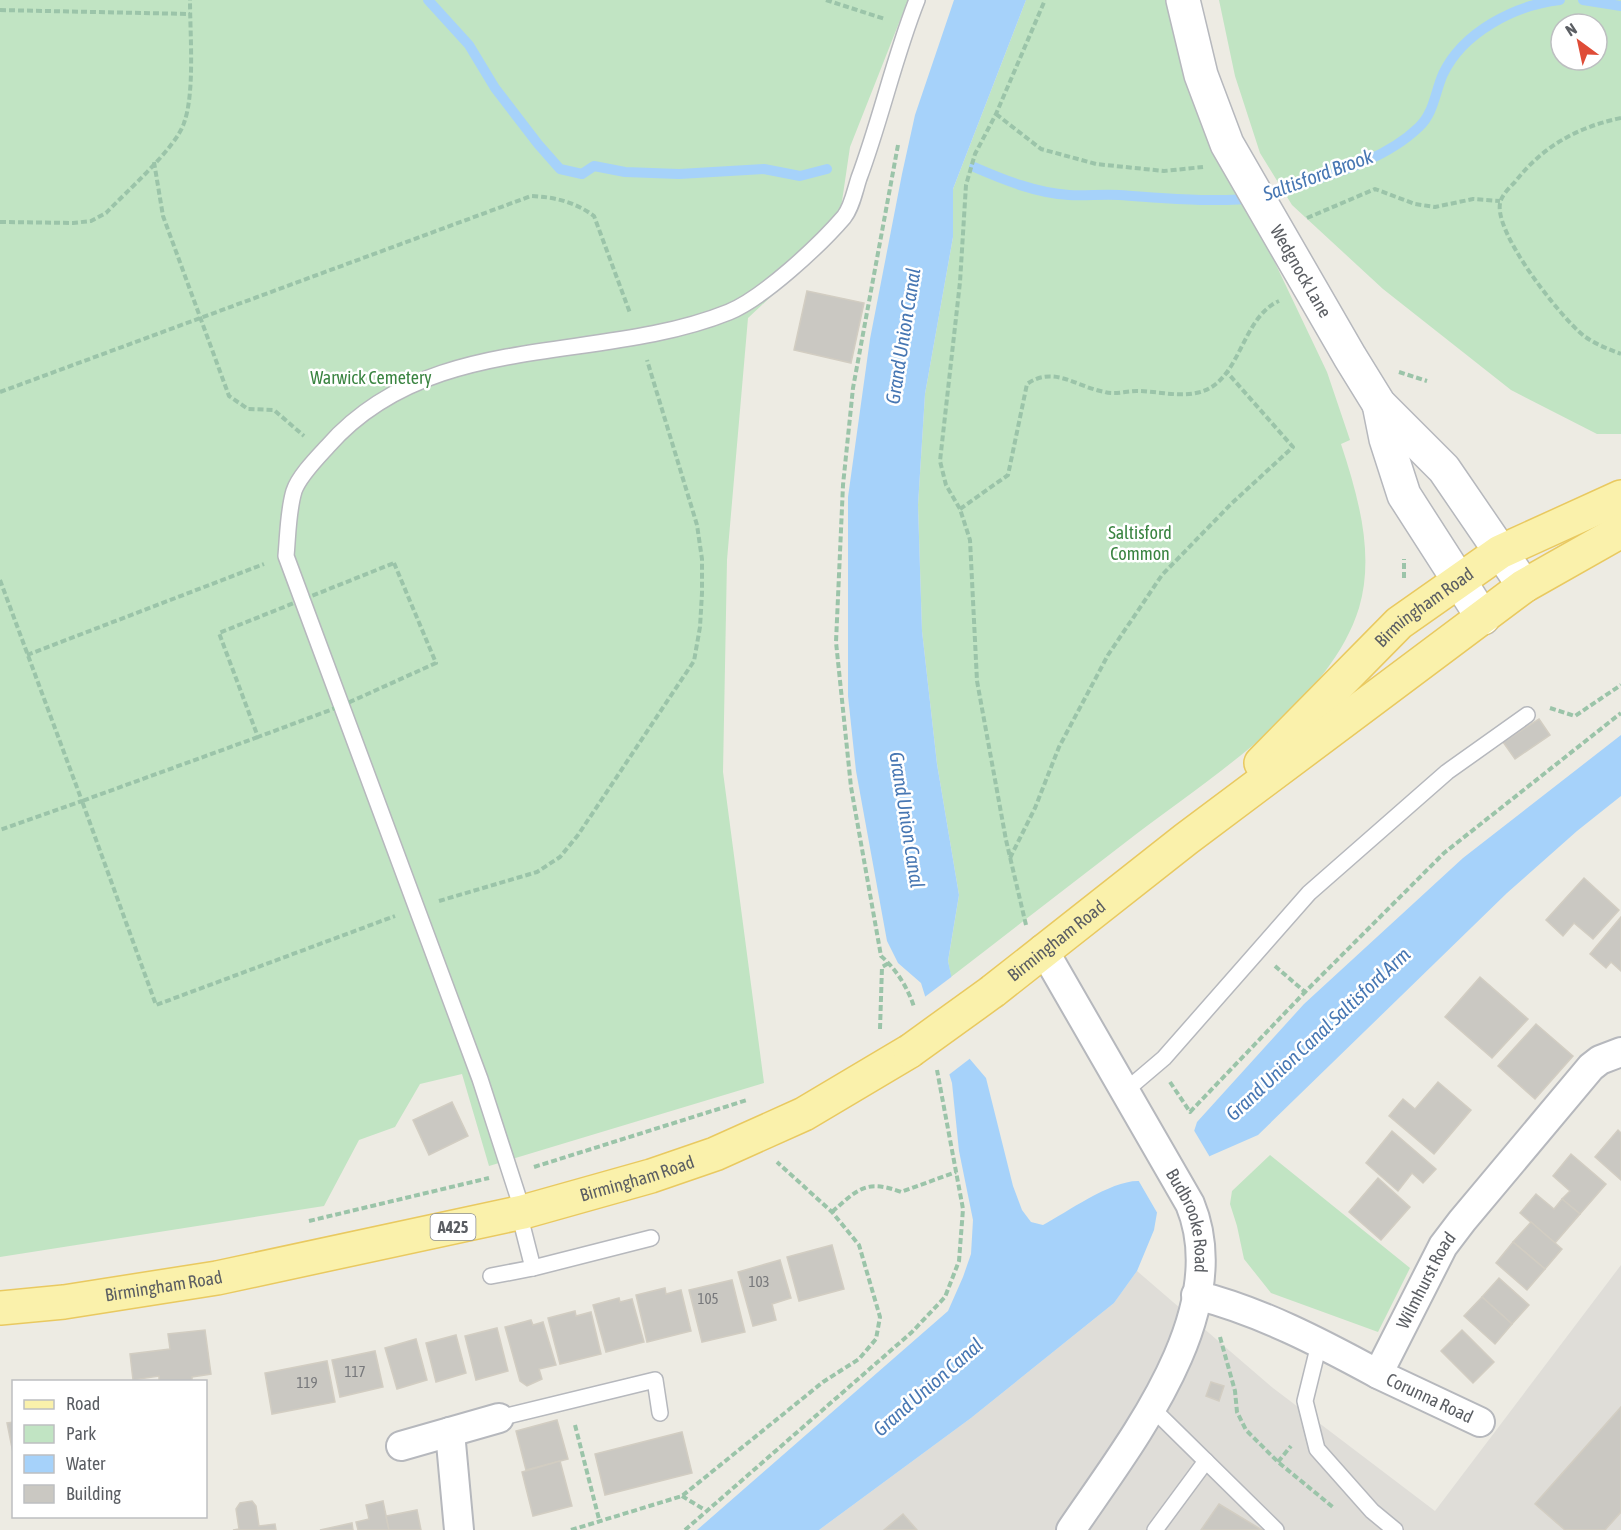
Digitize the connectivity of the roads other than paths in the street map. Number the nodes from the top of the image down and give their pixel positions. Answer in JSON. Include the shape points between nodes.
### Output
{"nodes":[{"id":1,"x":917,"y":0,"type":"edge"},
{"id":2,"x":1183,"y":0,"type":"edge"},
{"id":3,"x":1379,"y":404,"type":"junction"},
{"id":4,"x":1621,"y":497,"type":"edge"},
{"id":5,"x":1621,"y":531,"type":"edge"},
{"id":6,"x":1500,"y":552,"type":"junction"},
{"id":7,"x":1458,"y":581,"type":"junction"},
{"id":8,"x":1524,"y":586,"type":"junction"},
{"id":9,"x":1483,"y":618,"type":"junction"},
{"id":10,"x":1527,"y":715,"type":"road end"},
{"id":11,"x":1186,"y":839,"type":"junction"},
{"id":12,"x":1039,"y":952,"type":"junction"},
{"id":13,"x":1621,"y":1052,"type":"edge"},
{"id":14,"x":1124,"y":1092,"type":"junction"},
{"id":15,"x":521,"y":1212,"type":"junction"},
{"id":16,"x":651,"y":1238,"type":"dead end"},
{"id":17,"x":533,"y":1268,"type":"junction"},
{"id":18,"x":491,"y":1276,"type":"dead end"},
{"id":19,"x":1196,"y":1296,"type":"junction"},
{"id":20,"x":0,"y":1308,"type":"edge"},
{"id":21,"x":1319,"y":1344,"type":"junction"},
{"id":22,"x":1378,"y":1374,"type":"junction"},
{"id":23,"x":1153,"y":1409,"type":"junction"},
{"id":24,"x":660,"y":1413,"type":"dead end"},
{"id":25,"x":499,"y":1418,"type":"joint"},
{"id":26,"x":1480,"y":1422,"type":"dead end"},
{"id":27,"x":450,"y":1432,"type":"junction"},
{"id":28,"x":401,"y":1446,"type":"dead end"},
{"id":29,"x":1206,"y":1461,"type":"junction"},
{"id":30,"x":459,"y":1530,"type":"edge"},
{"id":31,"x":1071,"y":1530,"type":"edge"},
{"id":32,"x":1155,"y":1530,"type":"edge"},
{"id":33,"x":1276,"y":1530,"type":"edge"},
{"id":34,"x":1395,"y":1530,"type":"edge"}],
"edges":[{"from":1,"to":15,"type":"lane","via":[[845,215],[773,283],[731,311],[686,326],[640,337],[521,352],[446,372],[405,389],[363,414],[322,453],[295,488],[286,556],[512,1173]]},
{"from":2,"to":3,"type":"street","name":"Wedgnock Lane","via":[[1204,85],[1233,154]]},
{"from":3,"to":6,"type":"street","name":"Wedgnock Lane","via":[[1444,469]]},
{"from":3,"to":7,"type":"street","name":"Wedgnock Lane","via":[[1404,495]]},
{"from":4,"to":6,"type":"main road","name":"Birmingham Road"},
{"from":5,"to":8,"type":"main road","name":"Birmingham Road"},
{"from":6,"to":7,"type":"main road","name":"Birmingham Road"},
{"from":6,"to":8,"type":"street","name":"Wedgnock Lane"},
{"from":7,"to":9,"type":"street","name":"Wedgnock Lane"},
{"from":7,"to":11,"type":"main road","name":"Birmingham Road","via":[[1399,623]]},
{"from":8,"to":9,"type":"main road","name":"Birmingham Road"},
{"from":9,"to":11,"type":"main road","name":"Birmingham Road"},
{"from":10,"to":14,"type":"lane","via":[[1447,772],[1309,893],[1164,1058]]},
{"from":11,"to":12,"type":"main road","name":"Birmingham Road"},
{"from":12,"to":14,"type":"street","name":"Budbrooke Road"},
{"from":12,"to":15,"type":"main road","name":"Birmingham Road","number":"A425","bridge":true,"via":[[921,1055],[882,1069],[804,1114],[715,1154]]},
{"from":13,"to":22,"type":"street","name":"Wilmhurst Road","via":[[1591,1067],[1462,1221],[1426,1277]]},
{"from":14,"to":19,"type":"street","name":"Budbrooke Road","via":[[1200,1227]]},
{"from":15,"to":17,"type":"lane"},
{"from":15,"to":20,"type":"main road","name":"Birmingham Road","number":"A425","via":[[217,1278]]},
{"from":16,"to":17,"type":"lane"},
{"from":17,"to":18,"type":"lane"},
{"from":19,"to":21,"type":"street","via":[[1252,1313]]},
{"from":19,"to":23,"type":"street","name":"Budbrooke Road","via":[[1191,1323]]},
{"from":21,"to":22,"type":"street"},
{"from":21,"to":34,"type":"lane","via":[[1305,1401],[1317,1449],[1372,1511]]},
{"from":22,"to":26,"type":"street","name":"Corunna Road"},
{"from":23,"to":29,"type":"lane"},
{"from":23,"to":31,"type":"street","name":"Budbrooke Road"},
{"from":24,"to":25,"type":"lane","via":[[655,1380]]},
{"from":25,"to":27,"type":"street"},
{"from":27,"to":28,"type":"street"},
{"from":27,"to":30,"type":"street"},
{"from":29,"to":32,"type":"lane"},
{"from":29,"to":33,"type":"lane"}]}
